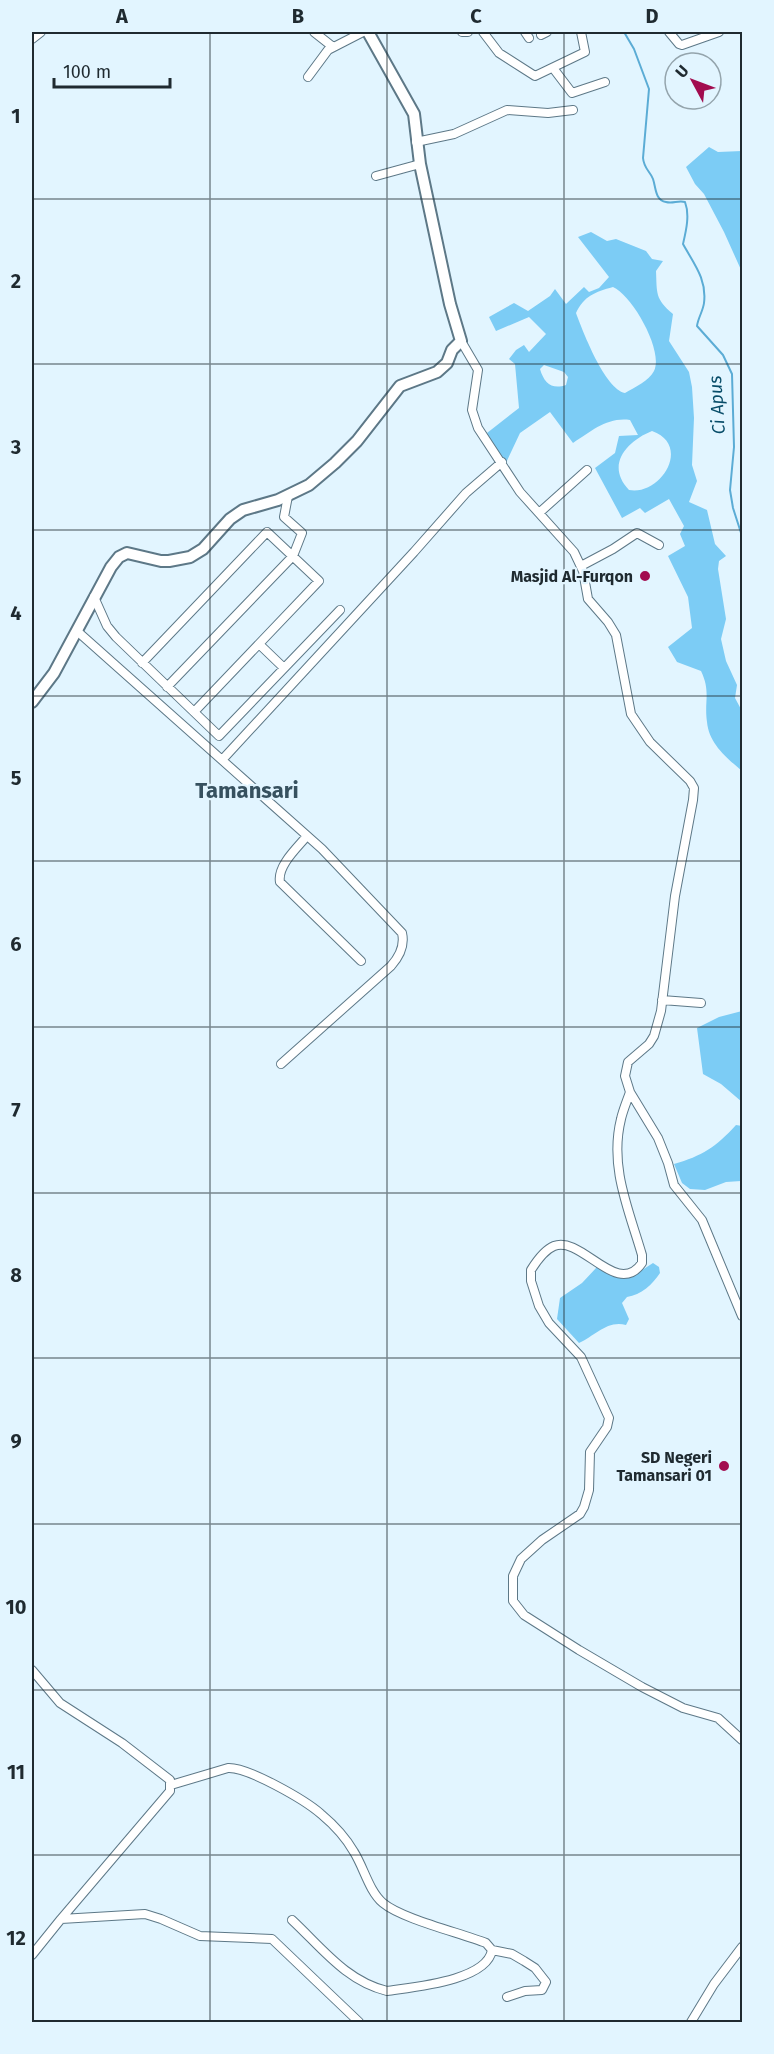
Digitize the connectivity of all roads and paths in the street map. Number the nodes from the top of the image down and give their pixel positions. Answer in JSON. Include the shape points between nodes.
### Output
{"nodes":[{"id":1,"x":41,"y":32,"type":"edge"},
{"id":2,"x":314,"y":32,"type":"edge"},
{"id":3,"x":363,"y":32,"type":"edge"},
{"id":4,"x":368,"y":32,"type":"edge"},
{"id":5,"x":462,"y":32,"type":"edge"},
{"id":6,"x":468,"y":32,"type":"edge"},
{"id":7,"x":483,"y":32,"type":"edge"},
{"id":8,"x":581,"y":32,"type":"edge"},
{"id":9,"x":669,"y":32,"type":"edge"},
{"id":10,"x":719,"y":32,"type":"edge"},
{"id":11,"x":32,"y":39,"type":"edge"},
{"id":12,"x":333,"y":47,"type":"junction"},
{"id":13,"x":553,"y":68,"type":"junction"},
{"id":14,"x":308,"y":77,"type":"dead end"},
{"id":15,"x":605,"y":81,"type":"dead end"},
{"id":16,"x":573,"y":110,"type":"dead end"},
{"id":17,"x":416,"y":142,"type":"junction"},
{"id":18,"x":420,"y":164,"type":"junction"},
{"id":19,"x":376,"y":176,"type":"dead end"},
{"id":20,"x":460,"y":341,"type":"junction"},
{"id":21,"x":502,"y":462,"type":"junction"},
{"id":22,"x":587,"y":470,"type":"dead end"},
{"id":23,"x":288,"y":496,"type":"junction"},
{"id":24,"x":539,"y":513,"type":"junction"},
{"id":25,"x":659,"y":545,"type":"dead end"},
{"id":26,"x":292,"y":556,"type":"junction"},
{"id":27,"x":581,"y":566,"type":"junction"},
{"id":28,"x":94,"y":597,"type":"junction"},
{"id":29,"x":340,"y":610,"type":"dead end"},
{"id":30,"x":76,"y":631,"type":"junction"},
{"id":31,"x":259,"y":644,"type":"junction"},
{"id":32,"x":142,"y":663,"type":"junction"},
{"id":33,"x":284,"y":668,"type":"junction"},
{"id":34,"x":167,"y":687,"type":"junction"},
{"id":35,"x":32,"y":702,"type":"edge"},
{"id":36,"x":194,"y":712,"type":"junction"},
{"id":37,"x":222,"y":760,"type":"junction"},
{"id":38,"x":307,"y":836,"type":"junction"},
{"id":39,"x":361,"y":961,"type":"dead end"},
{"id":40,"x":662,"y":1000,"type":"junction"},
{"id":41,"x":701,"y":1003,"type":"dead end"},
{"id":42,"x":281,"y":1064,"type":"dead end"},
{"id":43,"x":630,"y":1092,"type":"junction"},
{"id":44,"x":742,"y":1316,"type":"edge"},
{"id":45,"x":32,"y":1670,"type":"edge"},
{"id":46,"x":742,"y":1740,"type":"edge"},
{"id":47,"x":171,"y":1785,"type":"junction"},
{"id":48,"x":61,"y":1919,"type":"junction"},
{"id":49,"x":292,"y":1920,"type":"dead end"},
{"id":50,"x":742,"y":1947,"type":"edge"},
{"id":51,"x":492,"y":1950,"type":"junction"},
{"id":52,"x":32,"y":1955,"type":"edge"},
{"id":53,"x":507,"y":1997,"type":"dead end"},
{"id":54,"x":359,"y":2022,"type":"edge"},
{"id":55,"x":691,"y":2022,"type":"edge"}],
"edges":[{"from":1,"to":11,"type":"street"},
{"from":2,"to":12,"type":"street"},
{"from":3,"to":12,"type":"street"},
{"from":4,"to":17,"type":"main road","via":[[412,109]]},
{"from":5,"to":6,"type":"street"},
{"from":7,"to":13,"type":"street","via":[[499,53],[535,76]]},
{"from":8,"to":13,"type":"street","via":[[585,52]]},
{"from":9,"to":10,"type":"street","via":[[682,45]]},
{"from":12,"to":14,"type":"street"},
{"from":13,"to":15,"type":"street","via":[[572,93]]},
{"from":16,"to":17,"type":"street","via":[[507,110],[454,134]]},
{"from":17,"to":18,"type":"main road"},
{"from":18,"to":19,"type":"street"},
{"from":18,"to":20,"type":"main road"},
{"from":20,"to":21,"type":"street","via":[[478,370],[474,417]]},
{"from":20,"to":23,"type":"main road","via":[[443,367],[400,386],[372,424],[335,463],[309,485]]},
{"from":21,"to":24,"type":"street"},
{"from":21,"to":37,"type":"street","via":[[466,493]]},
{"from":22,"to":24,"type":"street"},
{"from":23,"to":26,"type":"street","via":[[285,517],[302,533]]},
{"from":23,"to":28,"type":"main road","via":[[235,514],[203,549],[190,557],[169,561],[124,554],[115,561]]},
{"from":24,"to":27,"type":"street","via":[[571,546]]},
{"from":25,"to":27,"type":"street","via":[[637,533]]},
{"from":26,"to":31,"type":"street","via":[[319,581]]},
{"from":26,"to":32,"type":"street","via":[[267,532]]},
{"from":26,"to":34,"type":"street"},
{"from":27,"to":40,"type":"street","via":[[588,599],[616,635],[631,714],[650,742],[694,788]]},
{"from":28,"to":30,"type":"main road"},
{"from":28,"to":32,"type":"street","via":[[107,626]]},
{"from":29,"to":33,"type":"street"},
{"from":30,"to":35,"type":"main road","via":[[54,673]]},
{"from":30,"to":37,"type":"street"},
{"from":31,"to":33,"type":"street"},
{"from":31,"to":36,"type":"street"},
{"from":32,"to":34,"type":"street"},
{"from":33,"to":36,"type":"street","via":[[219,736]]},
{"from":34,"to":36,"type":"street"},
{"from":37,"to":38,"type":"street"},
{"from":38,"to":39,"type":"street","via":[[284,865],[280,882]]},
{"from":38,"to":42,"type":"street","via":[[397,925],[404,940],[398,959]]},
{"from":40,"to":41,"type":"street"},
{"from":40,"to":43,"type":"street","via":[[650,1044],[626,1067]]},
{"from":43,"to":44,"type":"street","via":[[658,1138],[674,1185],[702,1220]]},
{"from":43,"to":46,"type":"street","via":[[620,1120],[618,1170],[642,1263],[631,1272],[616,1273],[571,1247],[555,1246],[531,1270],[539,1306],[580,1357],[609,1418],[590,1452],[585,1507],[521,1559],[513,1576],[513,1601],[524,1615],[579,1650],[683,1708],[718,1718]]},
{"from":45,"to":47,"type":"street","via":[[60,1703],[122,1743],[170,1780]]},
{"from":47,"to":48,"type":"street","via":[[170,1791]]},
{"from":47,"to":51,"type":"street","via":[[228,1768],[257,1775],[320,1813],[334,1827],[354,1851],[376,1896],[384,1904],[401,1914],[486,1943]]},
{"from":48,"to":52,"type":"street"},
{"from":48,"to":54,"type":"street","via":[[145,1914],[200,1936],[272,1939]]},
{"from":49,"to":51,"type":"street","via":[[333,1963],[351,1976],[387,1990],[456,1979],[489,1959]]},
{"from":50,"to":55,"type":"street"},
{"from":51,"to":53,"type":"street","via":[[524,1961],[546,1982],[542,1990]]}]}
